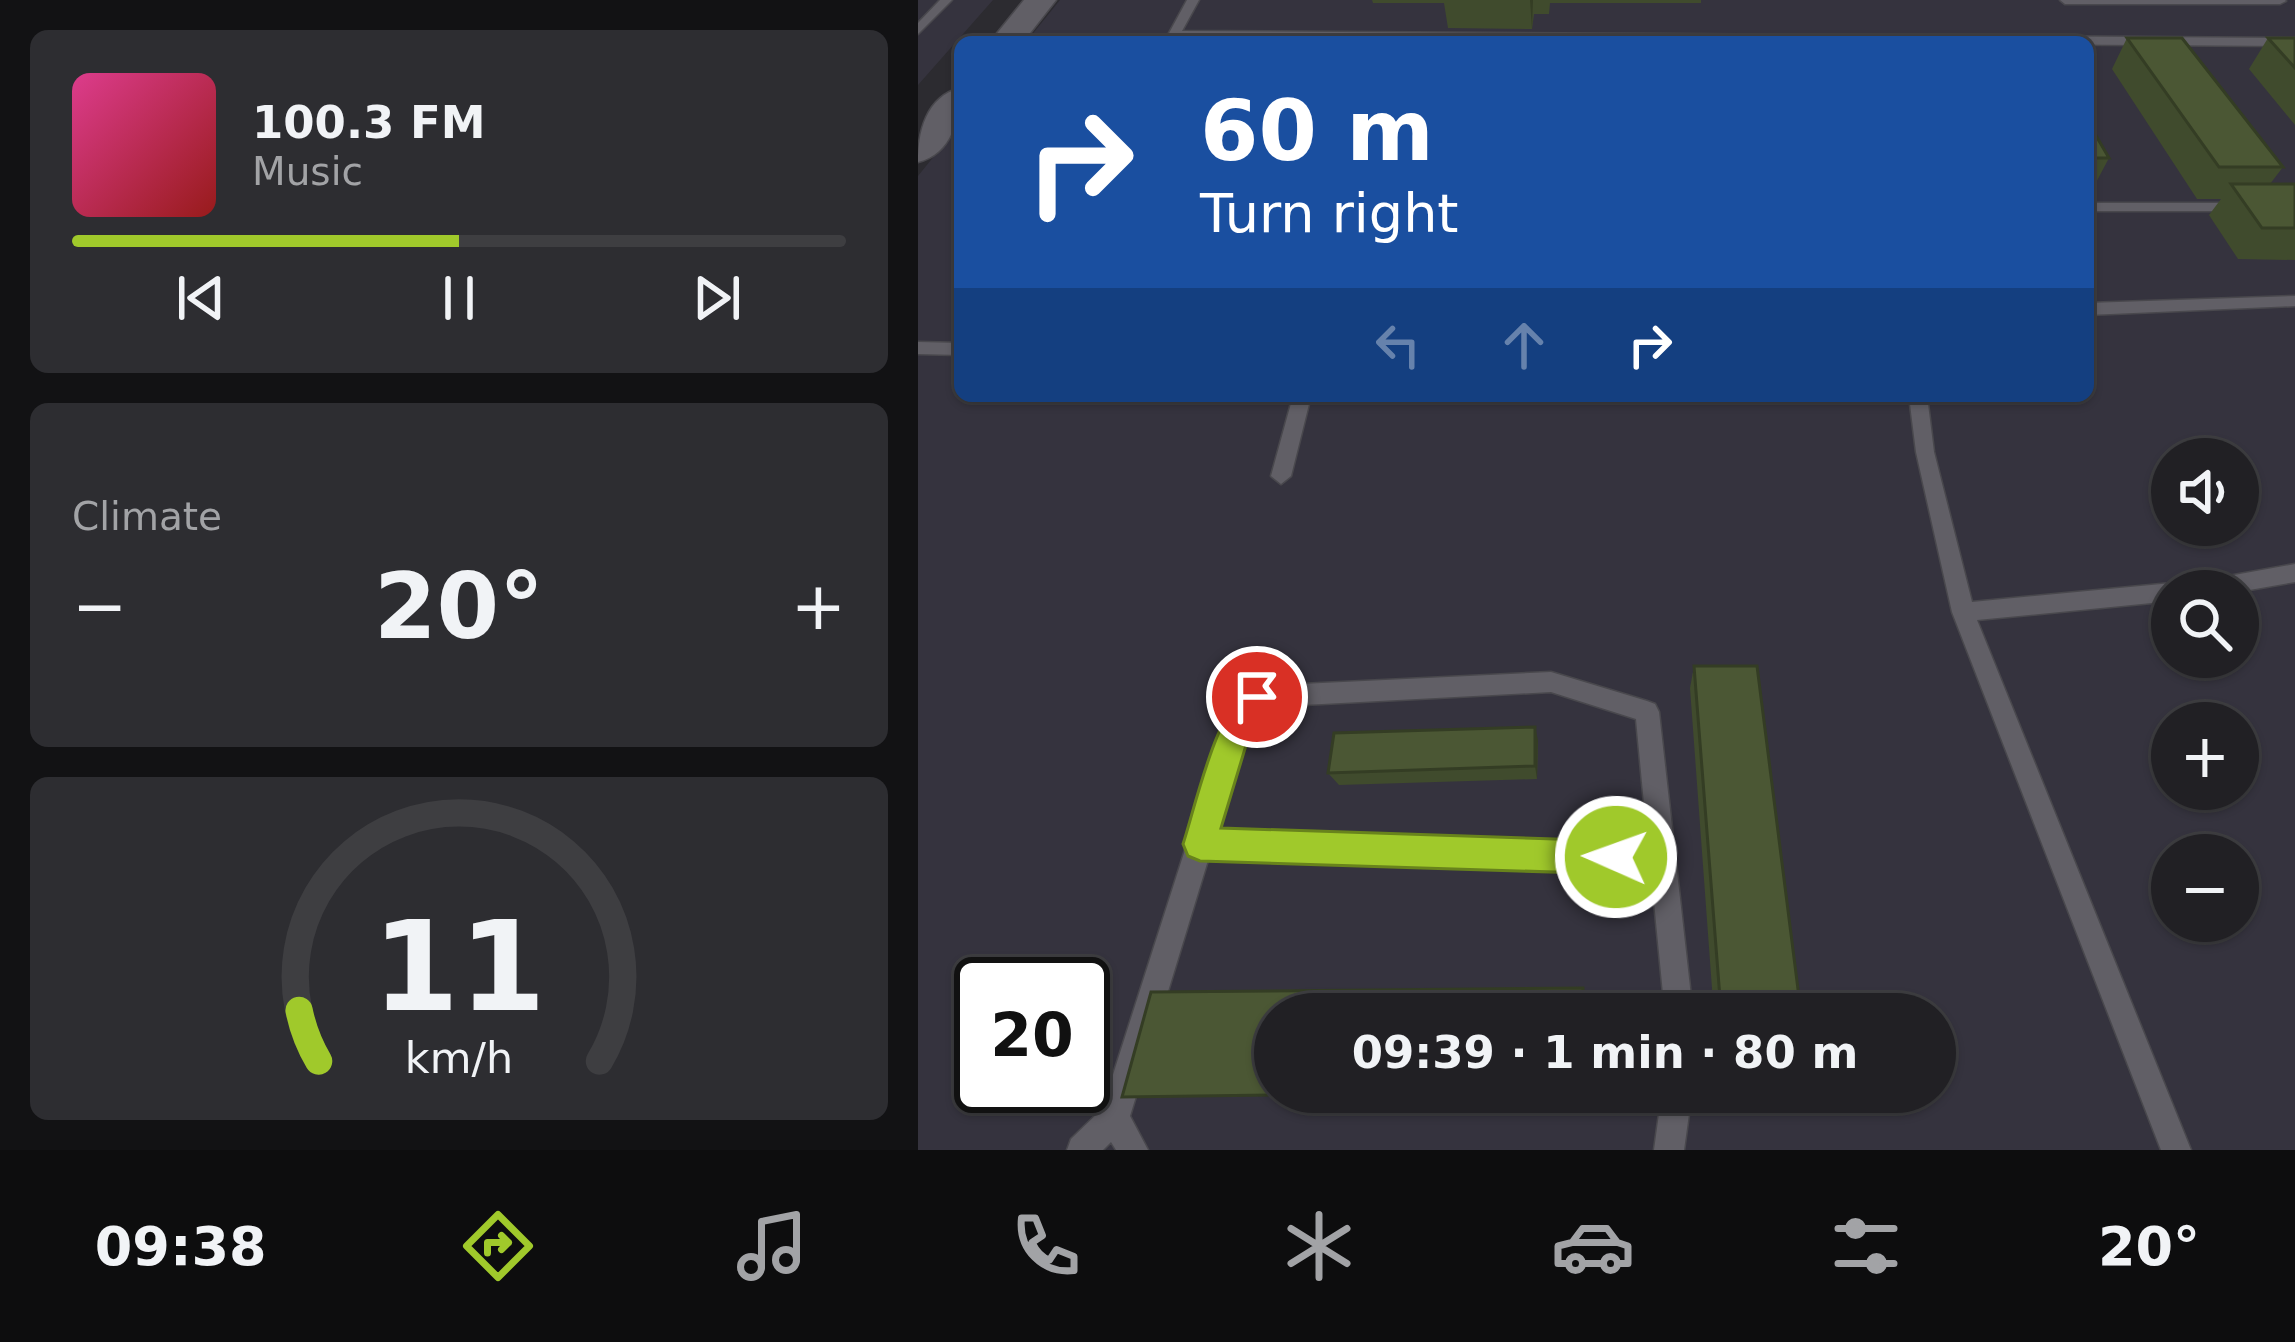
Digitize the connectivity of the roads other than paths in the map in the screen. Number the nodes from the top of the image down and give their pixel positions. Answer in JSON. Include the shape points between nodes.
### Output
{"nodes":[{"id":1,"x":946,"y":0,"type":"edge"},
{"id":2,"x":1040,"y":0,"type":"edge"},
{"id":3,"x":1193,"y":0,"type":"edge"},
{"id":4,"x":2280,"y":0,"type":"edge"},
{"id":5,"x":2064,"y":1,"type":"edge"},
{"id":6,"x":2295,"y":15,"type":"edge"},
{"id":7,"x":918,"y":30,"type":"edge"},
{"id":8,"x":1011,"y":36,"type":"edge"},
{"id":9,"x":1292,"y":36,"type":"edge"},
{"id":10,"x":2088,"y":36,"type":"edge"},
{"id":11,"x":2094,"y":41,"type":"edge"},
{"id":12,"x":2295,"y":42,"type":"edge"},
{"id":13,"x":954,"y":106,"type":"edge"},
{"id":14,"x":918,"y":151,"type":"edge"},
{"id":15,"x":2094,"y":207,"type":"edge"},
{"id":16,"x":2295,"y":207,"type":"edge"},
{"id":17,"x":2295,"y":301,"type":"edge"},
{"id":18,"x":2094,"y":309,"type":"edge"},
{"id":19,"x":918,"y":348,"type":"edge"},
{"id":20,"x":954,"y":349,"type":"edge"},
{"id":21,"x":1300,"y":402,"type":"edge"},
{"id":22,"x":1919,"y":402,"type":"edge"},
{"id":23,"x":1281,"y":476,"type":"dead end"},
{"id":24,"x":2295,"y":573,"type":"edge"},
{"id":25,"x":2259,"y":579,"type":"edge"},
{"id":26,"x":2151,"y":594,"type":"edge"},
{"id":27,"x":1964,"y":612,"type":"junction"},
{"id":28,"x":1200,"y":844,"type":"junction"},
{"id":29,"x":1663,"y":859,"type":"junction"},
{"id":30,"x":1677,"y":993,"type":"edge"},
{"id":31,"x":1674,"y":1113,"type":"edge"},
{"id":32,"x":1114,"y":1118,"type":"junction"},
{"id":33,"x":1082,"y":1150,"type":"edge"},
{"id":34,"x":1133,"y":1150,"type":"edge"},
{"id":35,"x":1670,"y":1150,"type":"edge"},
{"id":36,"x":2176,"y":1150,"type":"edge"}],
"edges":[{"from":1,"to":7,"type":"lane"},
{"from":2,"to":8,"type":"main road"},
{"from":3,"to":9,"type":"lane","via":[[1174,35]]},
{"from":4,"to":5,"type":"lane"},
{"from":4,"to":6,"type":"lane"},
{"from":5,"to":10,"type":"lane"},
{"from":11,"to":12,"type":"lane"},
{"from":13,"to":14,"type":"main road"},
{"from":15,"to":16,"type":"lane"},
{"from":17,"to":18,"type":"lane"},
{"from":19,"to":20,"type":"lane"},
{"from":21,"to":23,"type":"lane"},
{"from":22,"to":27,"type":"lane"},
{"from":24,"to":25,"type":"lane"},
{"from":26,"to":27,"type":"lane"},
{"from":27,"to":36,"type":"lane"},
{"from":28,"to":29,"type":"lane"},
{"from":28,"to":29,"type":"lane","via":[[1237,725],[1257,697],[1551,682],[1647,712]]},
{"from":28,"to":32,"type":"lane"},
{"from":29,"to":30,"type":"lane"},
{"from":31,"to":35,"type":"lane"},
{"from":32,"to":33,"type":"lane"},
{"from":32,"to":34,"type":"lane"}]}
